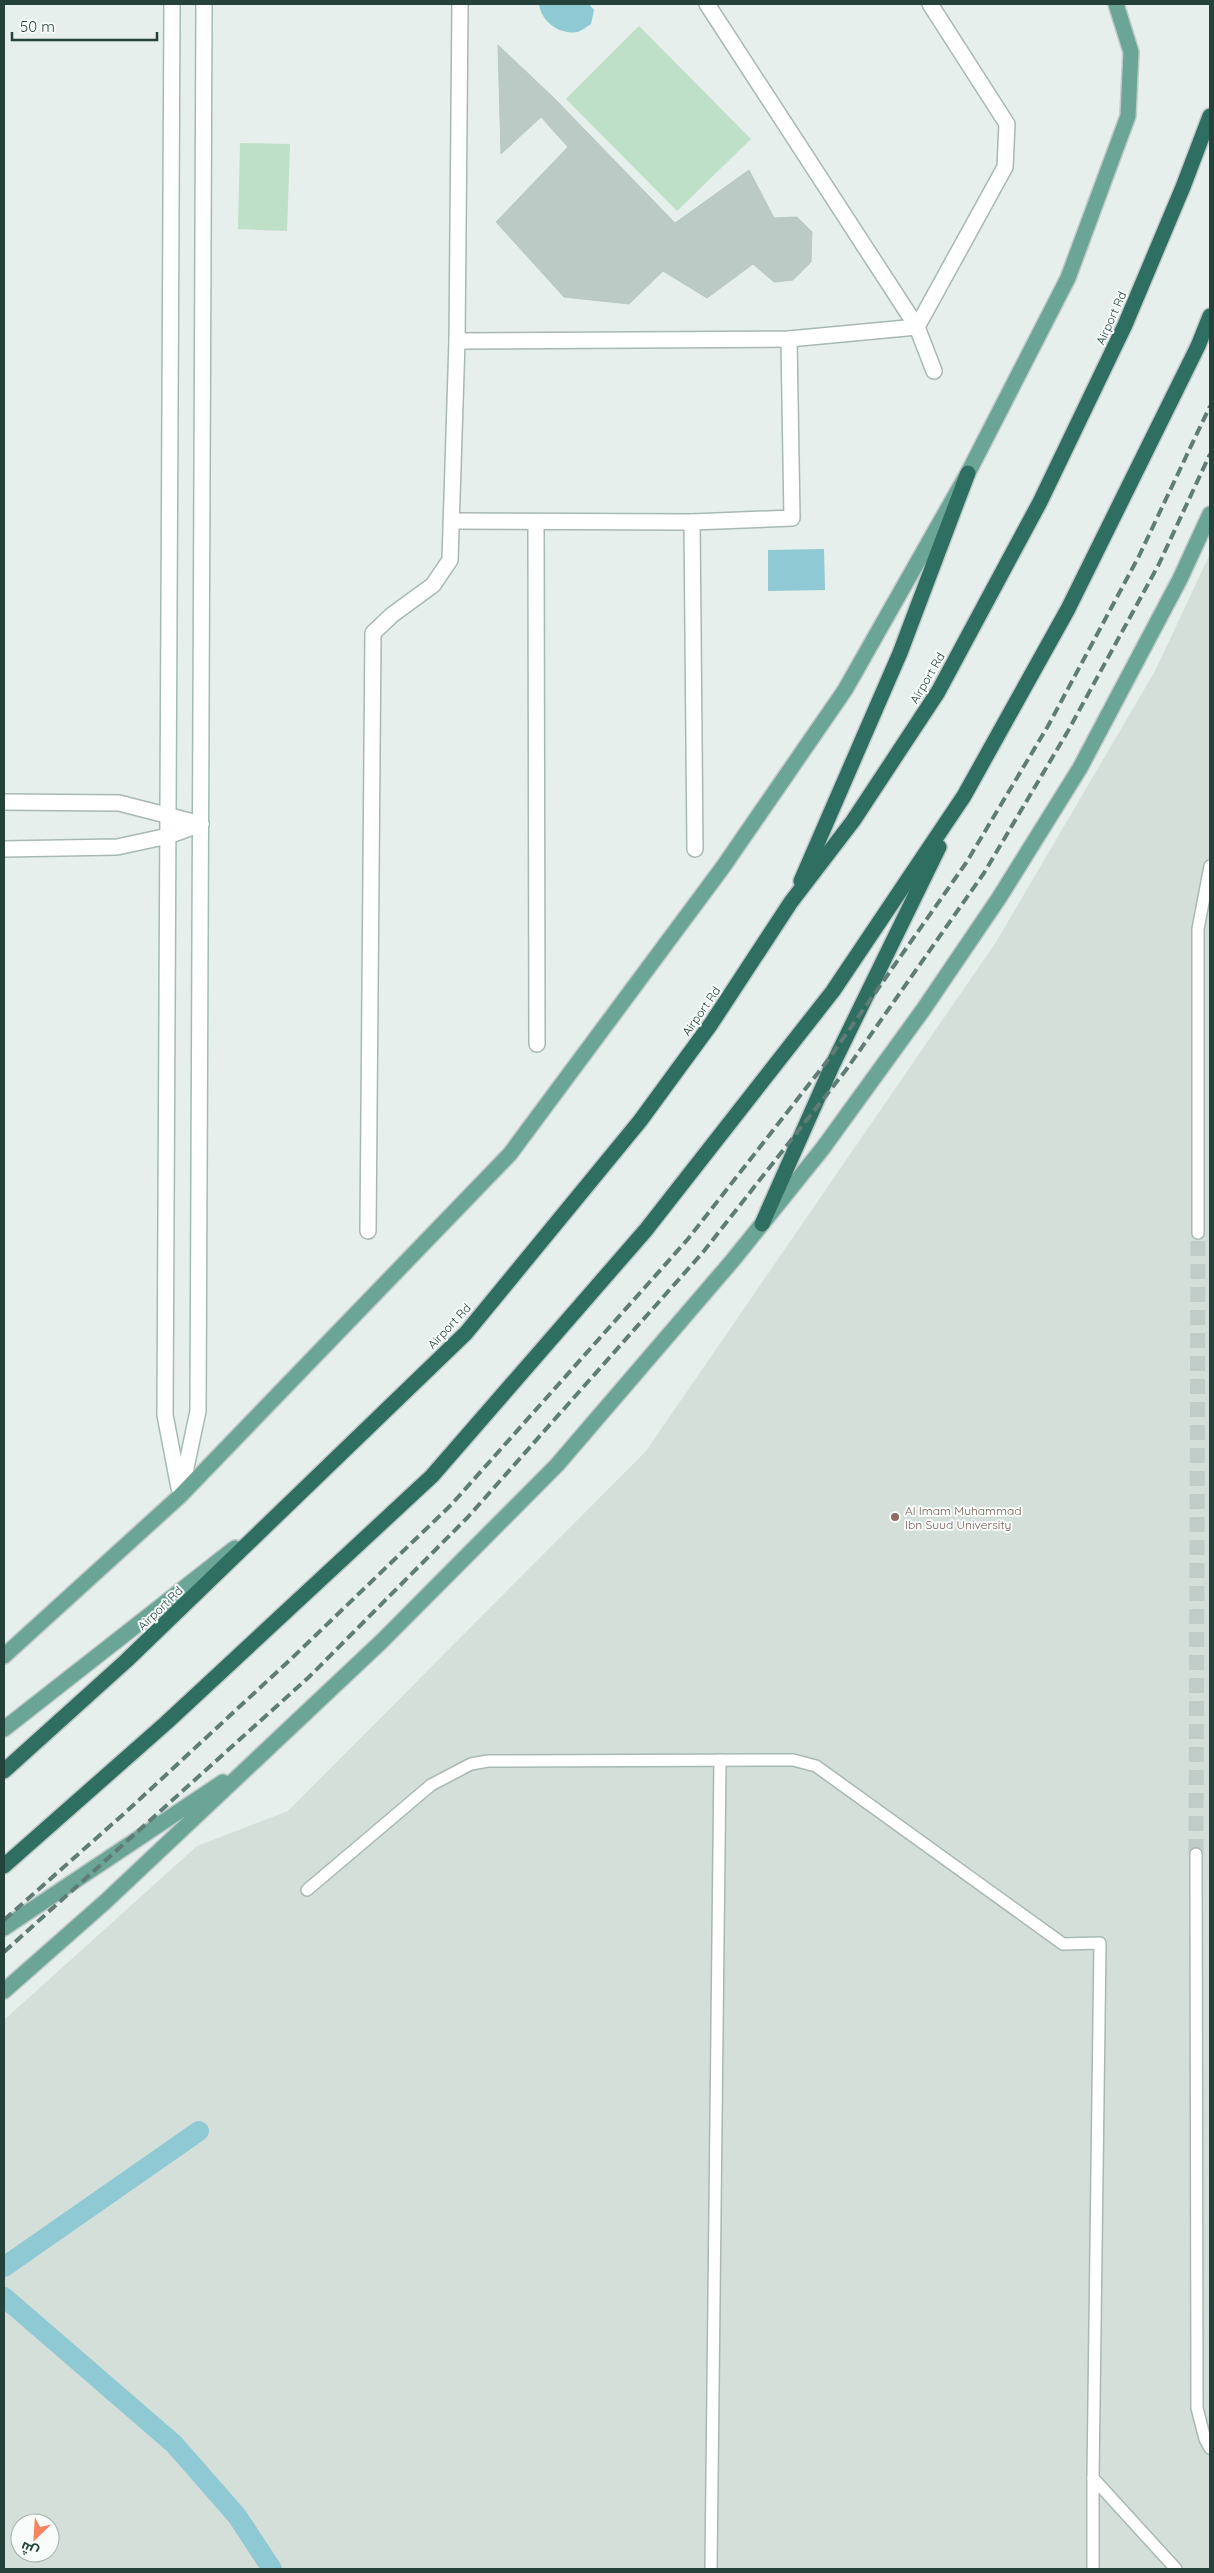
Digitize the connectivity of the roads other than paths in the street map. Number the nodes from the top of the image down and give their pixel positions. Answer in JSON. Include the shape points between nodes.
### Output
{"nodes":[{"id":1,"x":172,"y":4,"type":"edge"},
{"id":2,"x":204,"y":4,"type":"edge"},
{"id":3,"x":460,"y":4,"type":"edge"},
{"id":4,"x":707,"y":4,"type":"edge"},
{"id":5,"x":930,"y":4,"type":"edge"},
{"id":6,"x":1116,"y":4,"type":"edge"},
{"id":7,"x":1210,"y":116,"type":"edge"},
{"id":8,"x":1210,"y":316,"type":"edge"},
{"id":9,"x":917,"y":327,"type":"junction"},
{"id":10,"x":789,"y":339,"type":"junction"},
{"id":11,"x":457,"y":342,"type":"junction"},
{"id":12,"x":934,"y":372,"type":"dead end"},
{"id":13,"x":968,"y":473,"type":"junction"},
{"id":14,"x":1210,"y":514,"type":"edge"},
{"id":15,"x":453,"y":521,"type":"junction"},
{"id":16,"x":692,"y":522,"type":"junction"},
{"id":17,"x":536,"y":523,"type":"junction"},
{"id":18,"x":964,"y":796,"type":"junction"},
{"id":19,"x":4,"y":802,"type":"edge"},
{"id":20,"x":168,"y":816,"type":"junction"},
{"id":21,"x":201,"y":824,"type":"junction"},
{"id":22,"x":168,"y":836,"type":"junction"},
{"id":23,"x":4,"y":849,"type":"edge"},
{"id":24,"x":695,"y":849,"type":"dead end"},
{"id":25,"x":1210,"y":866,"type":"edge"},
{"id":26,"x":791,"y":902,"type":"junction"},
{"id":27,"x":536,"y":1044,"type":"dead end"},
{"id":28,"x":762,"y":1224,"type":"junction"},
{"id":29,"x":368,"y":1231,"type":"dead end"},
{"id":30,"x":1198,"y":1234,"type":"tunnel mouth"},
{"id":31,"x":180,"y":1496,"type":"junction"},
{"id":32,"x":288,"y":1507,"type":"junction"},
{"id":33,"x":4,"y":1656,"type":"edge"},
{"id":34,"x":4,"y":1729,"type":"edge"},
{"id":35,"x":720,"y":1760,"type":"junction"},
{"id":36,"x":255,"y":1761,"type":"junction"},
{"id":37,"x":4,"y":1771,"type":"edge"},
{"id":38,"x":1196,"y":1854,"type":"tunnel mouth"},
{"id":39,"x":4,"y":1866,"type":"edge"},
{"id":40,"x":307,"y":1890,"type":"dead end"},
{"id":41,"x":4,"y":1928,"type":"edge"},
{"id":42,"x":4,"y":1991,"type":"edge"},
{"id":43,"x":1210,"y":2448,"type":"edge"},
{"id":44,"x":1093,"y":2478,"type":"junction"},
{"id":45,"x":710,"y":2569,"type":"edge"},
{"id":46,"x":1093,"y":2569,"type":"edge"},
{"id":47,"x":1176,"y":2569,"type":"edge"}],
"edges":[{"from":1,"to":20,"type":"street"},
{"from":2,"to":21,"type":"street"},
{"from":3,"to":11,"type":"street"},
{"from":4,"to":9,"type":"street"},
{"from":5,"to":9,"type":"street","via":[[1007,124],[1005,167]]},
{"from":6,"to":13,"type":"main road","via":[[1132,52],[1128,116],[1068,278]]},
{"from":7,"to":26,"type":"highway","name":"Airport Rd","via":[[1125,325],[1040,502],[938,692],[853,821]]},
{"from":8,"to":18,"type":"highway","via":[[1068,609]]},
{"from":9,"to":10,"type":"street"},
{"from":9,"to":12,"type":"street"},
{"from":10,"to":11,"type":"street"},
{"from":10,"to":16,"type":"street","via":[[792,518]]},
{"from":11,"to":15,"type":"street"},
{"from":13,"to":26,"type":"highway","via":[[900,653]]},
{"from":13,"to":31,"type":"main road","via":[[845,690],[724,867],[510,1154]]},
{"from":14,"to":28,"type":"main road","via":[[1180,579],[1080,768],[999,898],[923,1010]]},
{"from":15,"to":17,"type":"street"},
{"from":15,"to":29,"type":"street","via":[[450,560],[433,585],[372,633]]},
{"from":16,"to":17,"type":"street"},
{"from":16,"to":24,"type":"street"},
{"from":17,"to":27,"type":"street"},
{"from":18,"to":28,"type":"highway","via":[[832,1066]]},
{"from":18,"to":39,"type":"highway","via":[[809,1022],[645,1231],[432,1476],[166,1723]]},
{"from":19,"to":20,"type":"street","via":[[119,803]]},
{"from":20,"to":21,"type":"street"},
{"from":20,"to":22,"type":"street"},
{"from":21,"to":22,"type":"street"},
{"from":21,"to":31,"type":"street","via":[[198,1411]]},
{"from":22,"to":23,"type":"street","via":[[117,847]]},
{"from":22,"to":31,"type":"street","via":[[165,1415]]},
{"from":25,"to":30,"type":"lane","via":[[1198,929]]},
{"from":26,"to":32,"type":"highway","name":"Airport Rd","via":[[711,1024],[640,1121],[472,1326]]},
{"from":28,"to":36,"type":"main road","via":[[557,1465],[382,1641]]},
{"from":31,"to":33,"type":"main road"},
{"from":32,"to":34,"type":"main road"},
{"from":32,"to":37,"type":"highway","name":"Airport Rd"},
{"from":35,"to":40,"type":"lane","via":[[488,1760],[470,1764],[431,1785]]},
{"from":35,"to":44,"type":"lane","via":[[793,1760],[816,1766],[1063,1944],[1100,1943]]},
{"from":35,"to":45,"type":"lane"},
{"from":36,"to":41,"type":"main road"},
{"from":36,"to":42,"type":"main road","via":[[105,1902]]},
{"from":38,"to":43,"type":"lane","via":[[1198,2408]]},
{"from":44,"to":46,"type":"lane"},
{"from":44,"to":47,"type":"lane"}]}
